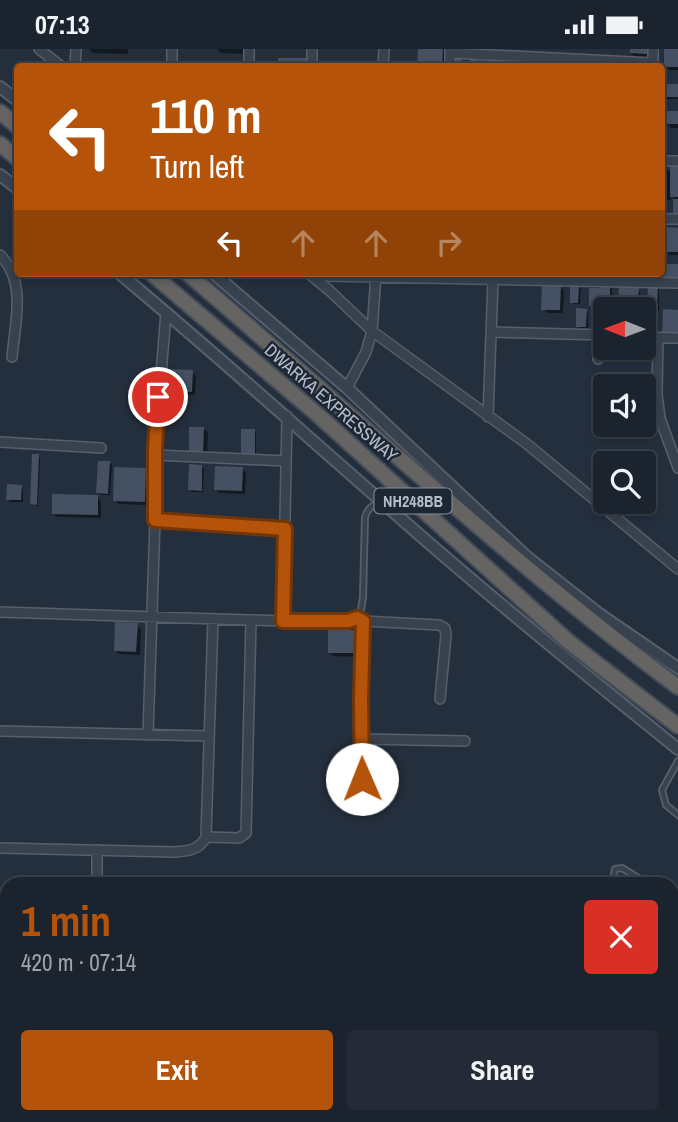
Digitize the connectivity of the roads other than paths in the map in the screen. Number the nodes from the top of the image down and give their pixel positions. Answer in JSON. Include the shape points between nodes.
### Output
{"nodes":[{"id":1,"x":40,"y":49,"type":"edge"},
{"id":2,"x":450,"y":51,"type":"edge"},
{"id":3,"x":57,"y":63,"type":"edge"},
{"id":4,"x":624,"y":63,"type":"edge"},
{"id":5,"x":0,"y":87,"type":"edge"},
{"id":6,"x":14,"y":98,"type":"edge"},
{"id":7,"x":0,"y":112,"type":"edge"},
{"id":8,"x":14,"y":124,"type":"edge"},
{"id":9,"x":0,"y":144,"type":"edge"},
{"id":10,"x":14,"y":156,"type":"edge"},
{"id":11,"x":0,"y":174,"type":"edge"},
{"id":12,"x":14,"y":186,"type":"edge"},
{"id":13,"x":0,"y":255,"type":"edge"},
{"id":14,"x":14,"y":276,"type":"edge"},
{"id":15,"x":14,"y":277,"type":"edge"},
{"id":16,"x":124,"y":277,"type":"edge"},
{"id":17,"x":156,"y":277,"type":"edge"},
{"id":18,"x":192,"y":277,"type":"edge"},
{"id":19,"x":218,"y":277,"type":"edge"},
{"id":20,"x":313,"y":277,"type":"edge"},
{"id":21,"x":376,"y":277,"type":"edge"},
{"id":22,"x":434,"y":277,"type":"edge"},
{"id":23,"x":550,"y":277,"type":"edge"},
{"id":24,"x":642,"y":278,"type":"edge"},
{"id":25,"x":493,"y":279,"type":"junction"},
{"id":26,"x":678,"y":283,"type":"edge"},
{"id":27,"x":166,"y":312,"type":"junction"},
{"id":28,"x":372,"y":331,"type":"junction"},
{"id":29,"x":492,"y":332,"type":"junction"},
{"id":30,"x":593,"y":335,"type":"edge"},
{"id":31,"x":658,"y":338,"type":"joint"},
{"id":32,"x":678,"y":338,"type":"edge"},
{"id":33,"x":12,"y":358,"type":"dead end"},
{"id":34,"x":347,"y":388,"type":"junction"},
{"id":35,"x":287,"y":416,"type":"junction"},
{"id":36,"x":488,"y":417,"type":"junction"},
{"id":37,"x":0,"y":442,"type":"edge"},
{"id":38,"x":101,"y":448,"type":"dead end"},
{"id":39,"x":155,"y":455,"type":"junction"},
{"id":40,"x":286,"y":461,"type":"junction"},
{"id":41,"x":678,"y":468,"type":"edge"},
{"id":42,"x":382,"y":503,"type":"junction"},
{"id":43,"x":155,"y":520,"type":"junction"},
{"id":44,"x":285,"y":529,"type":"junction"},
{"id":45,"x":678,"y":569,"type":"edge"},
{"id":46,"x":0,"y":612,"type":"edge"},
{"id":47,"x":152,"y":616,"type":"junction"},
{"id":48,"x":213,"y":619,"type":"junction"},
{"id":49,"x":251,"y":620,"type":"junction"},
{"id":50,"x":360,"y":620,"type":"junction"},
{"id":51,"x":283,"y":621,"type":"junction"},
{"id":52,"x":678,"y":669,"type":"edge"},
{"id":53,"x":678,"y":687,"type":"edge"},
{"id":54,"x":440,"y":699,"type":"dead end"},
{"id":55,"x":678,"y":726,"type":"edge"},
{"id":56,"x":0,"y":731,"type":"edge"},
{"id":57,"x":148,"y":735,"type":"junction"},
{"id":58,"x":209,"y":736,"type":"junction"},
{"id":59,"x":362,"y":739,"type":"junction"},
{"id":60,"x":465,"y":741,"type":"dead end"},
{"id":61,"x":678,"y":749,"type":"edge"},
{"id":62,"x":678,"y":761,"type":"edge"},
{"id":63,"x":363,"y":800,"type":"dead end"},
{"id":64,"x":678,"y":815,"type":"edge"},
{"id":65,"x":206,"y":837,"type":"junction"},
{"id":66,"x":0,"y":848,"type":"edge"},
{"id":67,"x":97,"y":850,"type":"junction"},
{"id":68,"x":97,"y":877,"type":"edge"},
{"id":69,"x":613,"y":877,"type":"edge"},
{"id":70,"x":637,"y":877,"type":"edge"}],
"edges":[{"from":1,"to":3,"type":"street"},
{"from":2,"to":4,"type":"street"},
{"from":5,"to":6,"type":"street"},
{"from":7,"to":8,"type":"highway"},
{"from":9,"to":10,"type":"highway"},
{"from":11,"to":12,"type":"street"},
{"from":13,"to":14,"type":"street"},
{"from":15,"to":33,"type":"street"},
{"from":16,"to":27,"type":"street"},
{"from":17,"to":55,"type":"highway","name":"DWARKA EXPRESSWAY","number":"NH248BB","via":[[318,415],[570,643]]},
{"from":18,"to":53,"type":"highway","name":"DWARKA EXPRESSWAY","number":"NH248BB","via":[[451,505]]},
{"from":19,"to":34,"type":"street"},
{"from":20,"to":28,"type":"street"},
{"from":21,"to":28,"type":"street"},
{"from":22,"to":25,"type":"street"},
{"from":23,"to":24,"type":"street"},
{"from":23,"to":25,"type":"street"},
{"from":24,"to":26,"type":"street"},
{"from":25,"to":29,"type":"street"},
{"from":27,"to":35,"type":"street"},
{"from":27,"to":39,"type":"street"},
{"from":28,"to":34,"type":"street"},
{"from":28,"to":36,"type":"street"},
{"from":29,"to":30,"type":"street"},
{"from":29,"to":36,"type":"street"},
{"from":31,"to":32,"type":"street"},
{"from":31,"to":41,"type":"street","via":[[660,418]]},
{"from":34,"to":52,"type":"street","via":[[527,557]]},
{"from":35,"to":40,"type":"street"},
{"from":35,"to":42,"type":"street"},
{"from":36,"to":45,"type":"street"},
{"from":37,"to":38,"type":"street"},
{"from":39,"to":40,"type":"street"},
{"from":39,"to":43,"type":"street"},
{"from":40,"to":44,"type":"street"},
{"from":42,"to":50,"type":"lane","via":[[368,509],[365,517]]},
{"from":42,"to":61,"type":"street"},
{"from":43,"to":44,"type":"street"},
{"from":43,"to":47,"type":"street"},
{"from":44,"to":51,"type":"street"},
{"from":46,"to":47,"type":"street"},
{"from":47,"to":48,"type":"street"},
{"from":47,"to":57,"type":"street"},
{"from":48,"to":49,"type":"street"},
{"from":48,"to":58,"type":"street"},
{"from":49,"to":51,"type":"street"},
{"from":49,"to":65,"type":"street","via":[[246,833],[239,838]]},
{"from":50,"to":51,"type":"street"},
{"from":50,"to":54,"type":"street","via":[[444,628]]},
{"from":50,"to":59,"type":"street"},
{"from":56,"to":57,"type":"street"},
{"from":57,"to":58,"type":"street"},
{"from":58,"to":65,"type":"street"},
{"from":59,"to":60,"type":"street"},
{"from":59,"to":63,"type":"street"},
{"from":62,"to":64,"type":"lane","via":[[662,790],[666,805]]},
{"from":65,"to":67,"type":"street","via":[[191,851]]},
{"from":66,"to":67,"type":"street"},
{"from":67,"to":68,"type":"street"},
{"from":69,"to":70,"type":"lane","via":[[615,869],[622,868]]}]}
